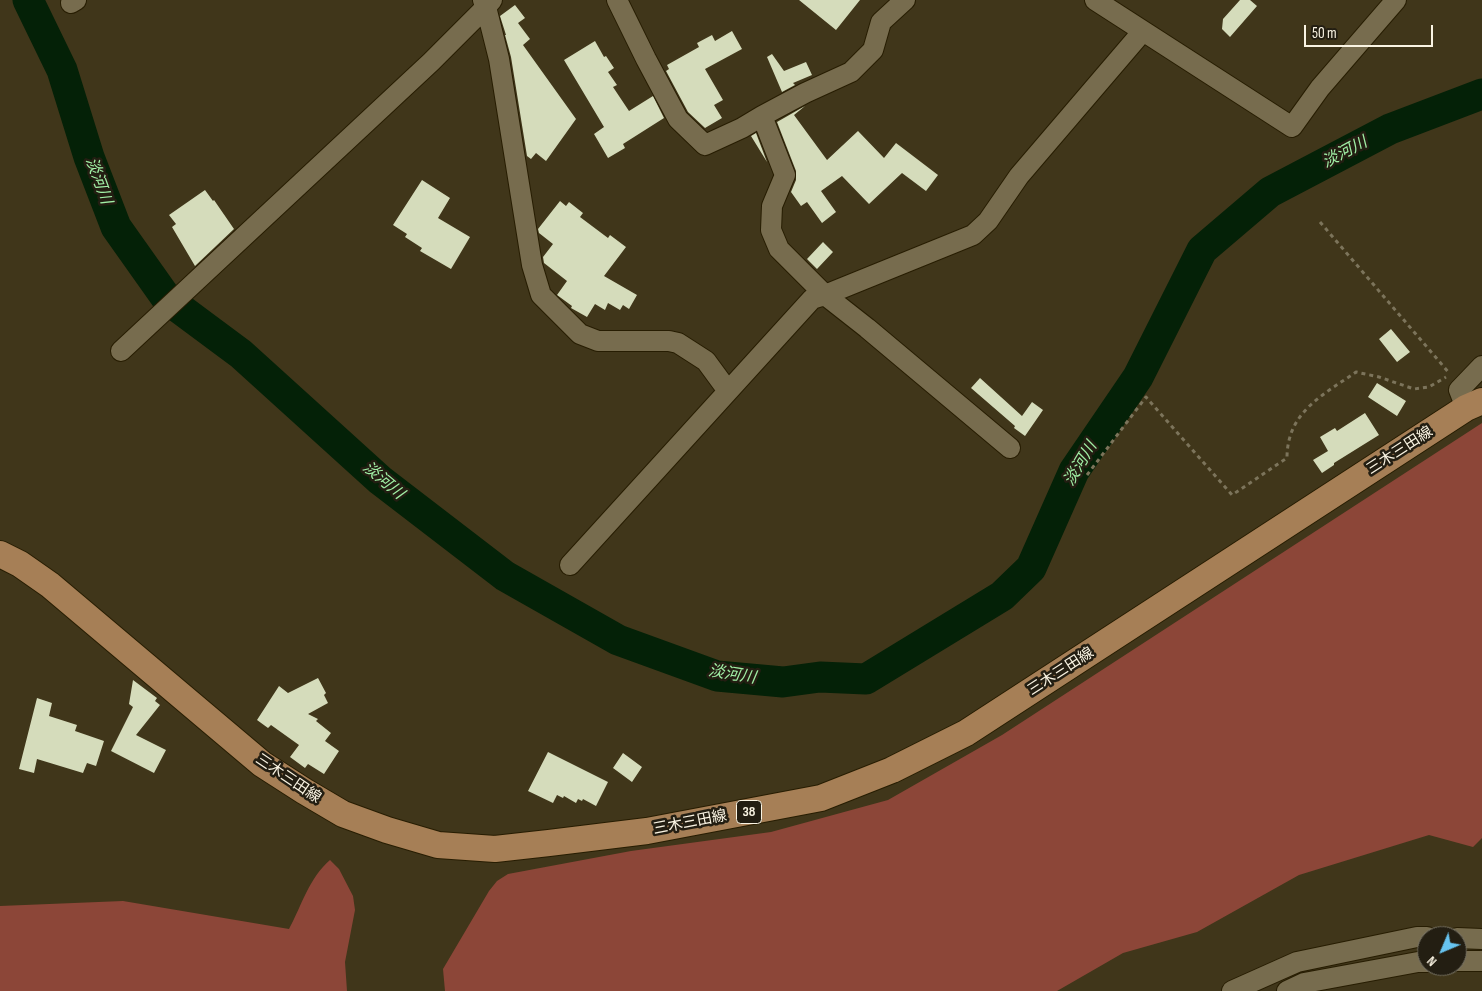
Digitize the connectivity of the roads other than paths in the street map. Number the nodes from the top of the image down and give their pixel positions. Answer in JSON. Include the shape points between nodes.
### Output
{"nodes":[{"id":1,"x":617,"y":0,"type":"edge"},
{"id":2,"x":905,"y":0,"type":"edge"},
{"id":3,"x":1095,"y":0,"type":"edge"},
{"id":4,"x":1396,"y":0,"type":"edge"},
{"id":5,"x":487,"y":2,"type":"edge"},
{"id":6,"x":1143,"y":31,"type":"junction"},
{"id":7,"x":762,"y":116,"type":"junction"},
{"id":8,"x":825,"y":295,"type":"junction"},
{"id":9,"x":121,"y":351,"type":"dead end"},
{"id":10,"x":1482,"y":366,"type":"edge"},
{"id":11,"x":728,"y":391,"type":"junction"},
{"id":12,"x":1474,"y":405,"type":"edge"},
{"id":13,"x":1010,"y":448,"type":"dead end"},
{"id":14,"x":0,"y":554,"type":"edge"},
{"id":15,"x":570,"y":565,"type":"dead end"},
{"id":16,"x":1417,"y":937,"type":"edge"},
{"id":17,"x":1467,"y":938,"type":"edge"},
{"id":18,"x":1482,"y":938,"type":"edge"},
{"id":19,"x":1467,"y":961,"type":"edge"},
{"id":20,"x":1482,"y":961,"type":"edge"},
{"id":21,"x":1417,"y":962,"type":"edge"},
{"id":22,"x":1232,"y":991,"type":"edge"},
{"id":23,"x":1287,"y":991,"type":"edge"}],
"edges":[{"from":1,"to":7,"type":"street","via":[[678,119],[704,145]]},
{"from":2,"to":7,"type":"street","via":[[881,22],[873,50],[851,72]]},
{"from":3,"to":6,"type":"street"},
{"from":4,"to":6,"type":"street","via":[[1320,88],[1292,127]]},
{"from":5,"to":9,"type":"street","via":[[431,62]]},
{"from":5,"to":11,"type":"street","via":[[532,265],[541,295],[580,334],[598,341],[678,343],[706,361]]},
{"from":6,"to":8,"type":"street","via":[[1019,176],[988,221],[973,235]]},
{"from":7,"to":8,"type":"street","via":[[785,175],[772,206],[771,230],[779,249]]},
{"from":8,"to":11,"type":"street","via":[[812,299]]},
{"from":8,"to":13,"type":"street"},
{"from":10,"to":12,"type":"street","via":[[1459,390]]},
{"from":11,"to":15,"type":"street"},
{"from":12,"to":14,"type":"main road","name":"三木三田線","number":"38","via":[[966,733],[892,770],[822,798],[647,831],[495,849],[438,845],[343,814],[312,796],[262,764],[50,584]]},
{"from":16,"to":22,"type":"street","via":[[1297,962]]},
{"from":17,"to":18,"type":"street"},
{"from":19,"to":20,"type":"street"},
{"from":21,"to":23,"type":"street","via":[[1304,984]]}]}
